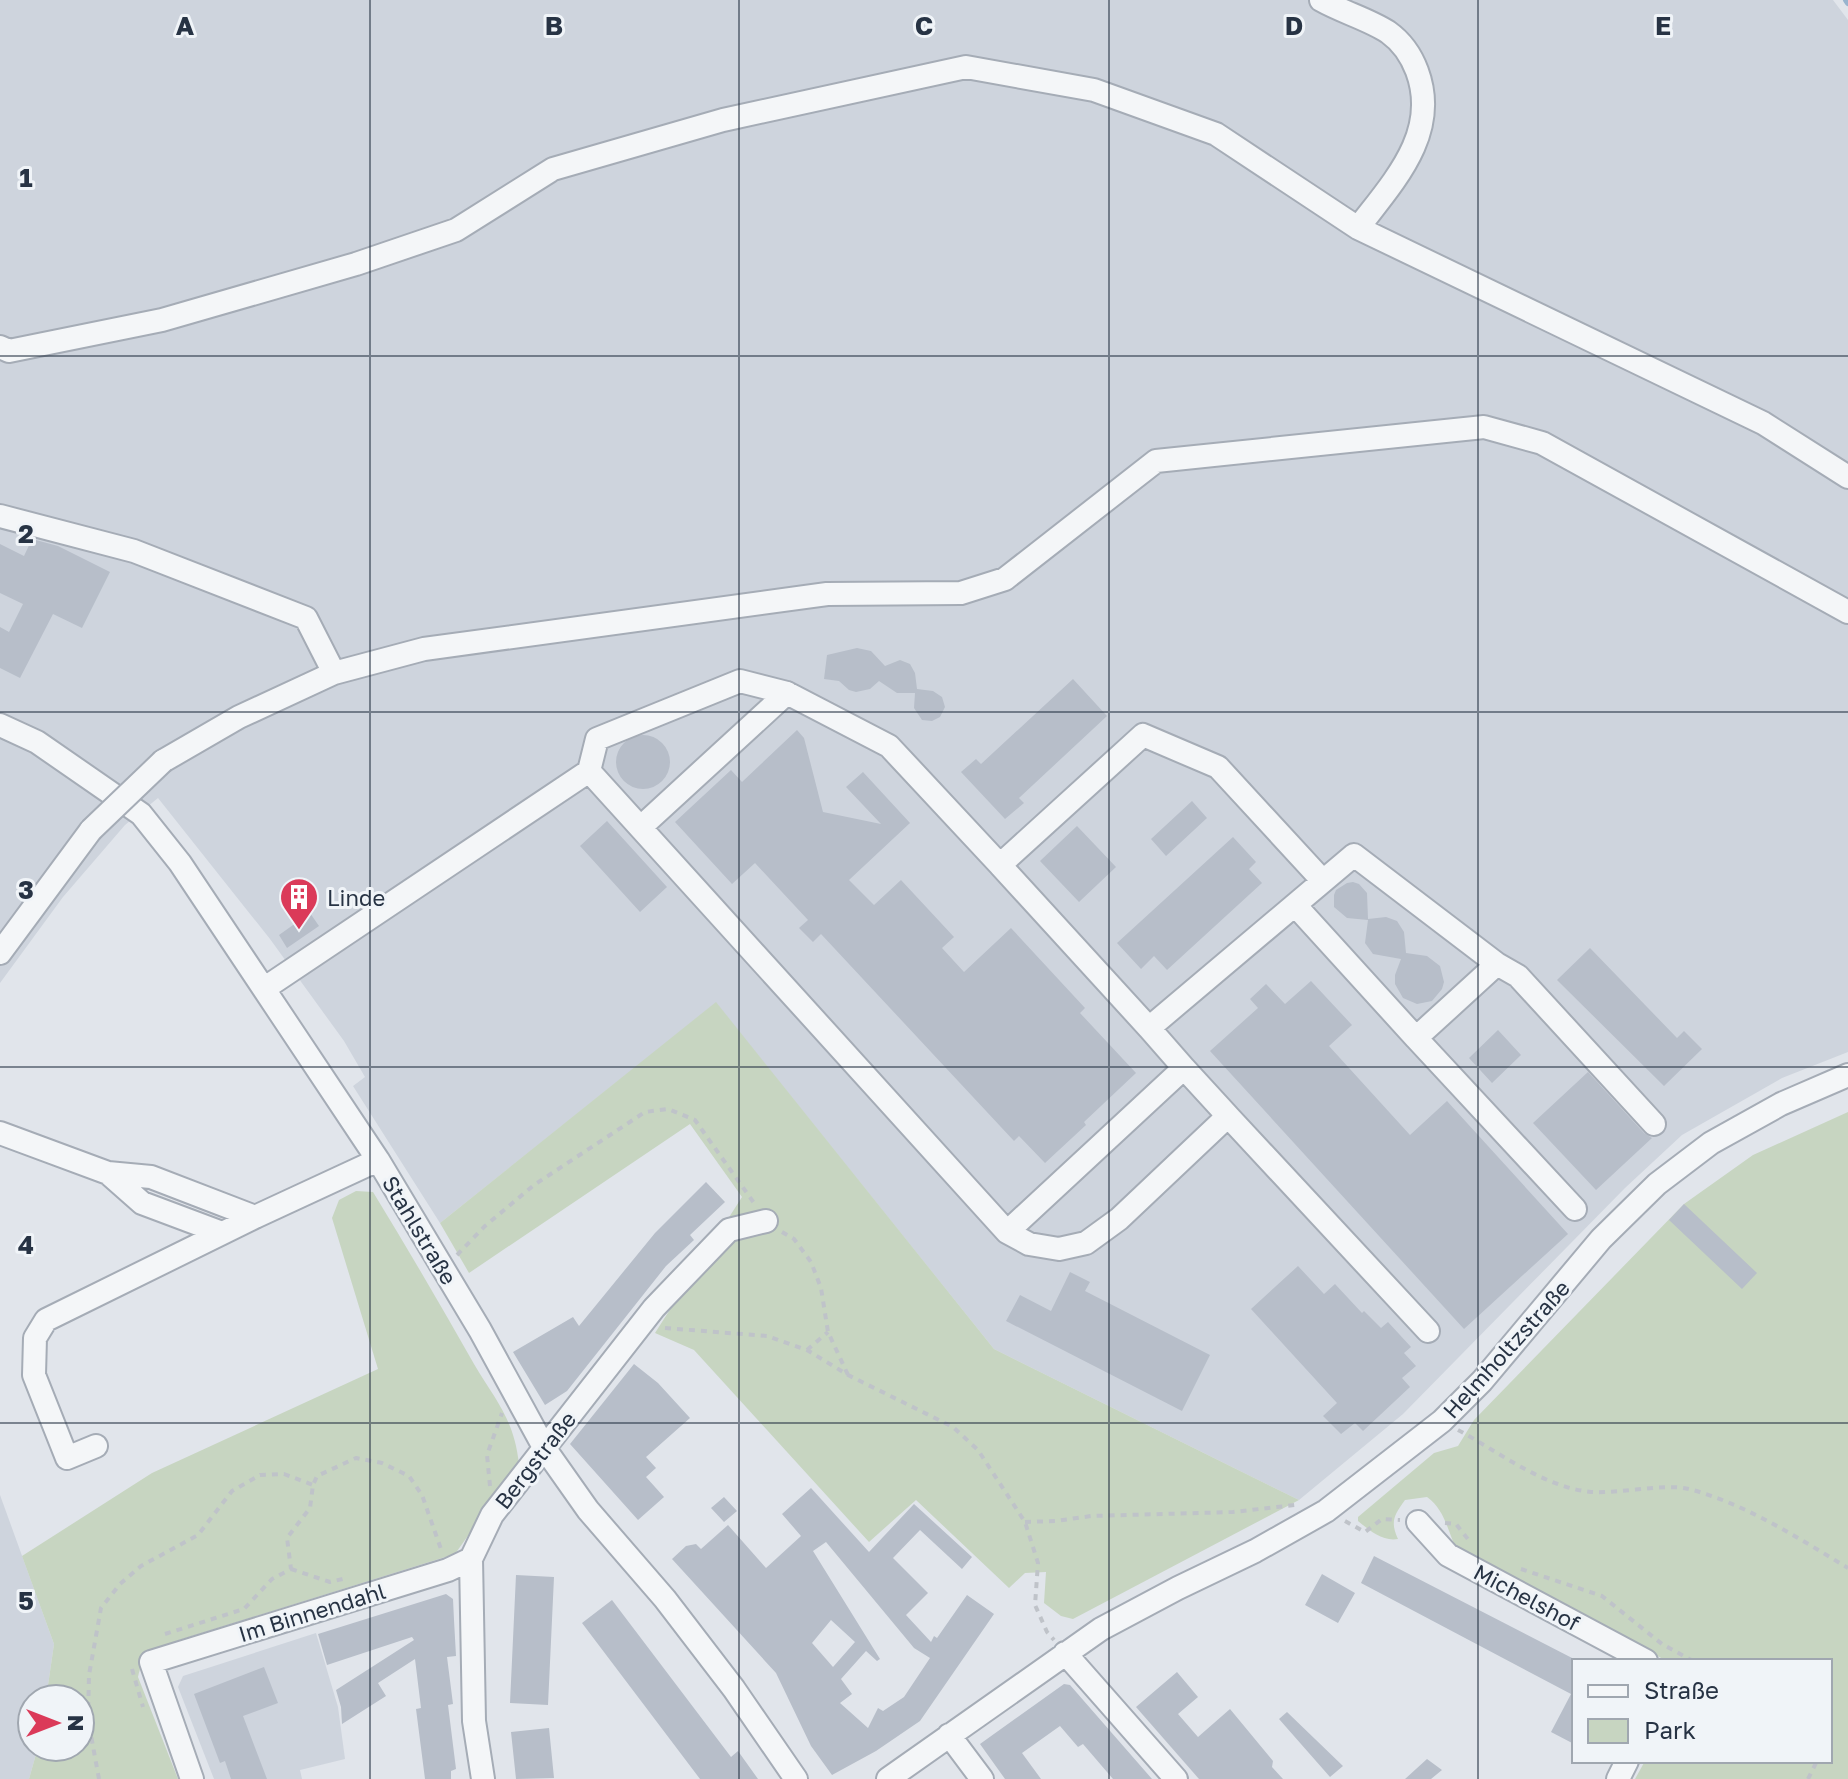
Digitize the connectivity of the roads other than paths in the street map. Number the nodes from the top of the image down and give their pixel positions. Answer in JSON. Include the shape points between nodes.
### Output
{"nodes":[{"id":1,"x":1321,"y":0,"type":"edge"},
{"id":2,"x":1358,"y":228,"type":"junction"},
{"id":3,"x":0,"y":347,"type":"edge"},
{"id":4,"x":1848,"y":477,"type":"edge"},
{"id":5,"x":0,"y":516,"type":"edge"},
{"id":6,"x":1848,"y":612,"type":"edge"},
{"id":7,"x":334,"y":673,"type":"junction"},
{"id":8,"x":787,"y":693,"type":"junction"},
{"id":9,"x":0,"y":725,"type":"edge"},
{"id":10,"x":589,"y":771,"type":"junction"},
{"id":11,"x":641,"y":827,"type":"junction"},
{"id":12,"x":1000,"y":865,"type":"junction"},
{"id":13,"x":1323,"y":881,"type":"junction"},
{"id":14,"x":1295,"y":905,"type":"junction"},
{"id":15,"x":0,"y":953,"type":"edge"},
{"id":16,"x":1497,"y":964,"type":"junction"},
{"id":17,"x":265,"y":988,"type":"junction"},
{"id":18,"x":1149,"y":1028,"type":"junction"},
{"id":19,"x":1416,"y":1038,"type":"junction"},
{"id":20,"x":1184,"y":1068,"type":"junction"},
{"id":21,"x":1848,"y":1075,"type":"edge"},
{"id":22,"x":1228,"y":1116,"type":"junction"},
{"id":23,"x":1654,"y":1124,"type":"dead end"},
{"id":24,"x":0,"y":1133,"type":"edge"},
{"id":25,"x":378,"y":1160,"type":"junction"},
{"id":26,"x":108,"y":1173,"type":"junction"},
{"id":27,"x":1575,"y":1209,"type":"dead end"},
{"id":28,"x":255,"y":1217,"type":"junction"},
{"id":29,"x":766,"y":1221,"type":"road end"},
{"id":30,"x":1007,"y":1232,"type":"junction"},
{"id":31,"x":222,"y":1233,"type":"junction"},
{"id":32,"x":1428,"y":1331,"type":"dead end"},
{"id":33,"x":96,"y":1446,"type":"dead end"},
{"id":34,"x":545,"y":1449,"type":"junction"},
{"id":35,"x":1418,"y":1522,"type":"road end"},
{"id":36,"x":471,"y":1559,"type":"junction"},
{"id":37,"x":1065,"y":1653,"type":"junction"},
{"id":38,"x":1642,"y":1659,"type":"edge"},
{"id":39,"x":949,"y":1735,"type":"junction"},
{"id":40,"x":192,"y":1779,"type":"edge"},
{"id":41,"x":483,"y":1779,"type":"edge"},
{"id":42,"x":796,"y":1779,"type":"edge"},
{"id":43,"x":888,"y":1779,"type":"edge"},
{"id":44,"x":982,"y":1779,"type":"edge"},
{"id":45,"x":1176,"y":1779,"type":"edge"}],
"edges":[{"from":1,"to":2,"type":"street","via":[[1388,32],[1411,54],[1423,88],[1424,122],[1401,173]]},
{"from":2,"to":3,"type":"street","via":[[1216,134],[1094,90],[966,67],[723,120],[553,169],[456,230],[356,264],[162,320],[9,351]]},
{"from":2,"to":4,"type":"street","via":[[1763,423]]},
{"from":5,"to":7,"type":"street","via":[[134,551],[306,618]]},
{"from":6,"to":7,"type":"street","via":[[1542,443],[1484,427],[1156,461],[1005,579],[961,593],[812,596],[424,649]]},
{"from":7,"to":15,"type":"street","bridge":true,"via":[[239,717],[163,761],[91,830]]},
{"from":8,"to":10,"type":"street","via":[[740,681],[597,739]]},
{"from":8,"to":11,"type":"street"},
{"from":8,"to":12,"type":"street","via":[[889,746]]},
{"from":9,"to":17,"type":"street","name":"Stahlstraße","via":[[37,742],[141,814]]},
{"from":10,"to":11,"type":"street"},
{"from":10,"to":17,"type":"street"},
{"from":11,"to":30,"type":"street"},
{"from":12,"to":13,"type":"street","via":[[1143,735],[1218,767]]},
{"from":12,"to":18,"type":"street"},
{"from":13,"to":14,"type":"street"},
{"from":13,"to":16,"type":"street","via":[[1354,855]]},
{"from":14,"to":18,"type":"street"},
{"from":14,"to":19,"type":"street"},
{"from":16,"to":19,"type":"street"},
{"from":16,"to":23,"type":"street","via":[[1518,976]]},
{"from":17,"to":25,"type":"street","name":"Stahlstraße"},
{"from":18,"to":20,"type":"street"},
{"from":19,"to":27,"type":"street"},
{"from":20,"to":22,"type":"street"},
{"from":20,"to":30,"type":"street"},
{"from":21,"to":37,"type":"street","name":"Helmholtzstraße","via":[[1711,1143],[1657,1184],[1601,1239],[1442,1421],[1326,1511]]},
{"from":22,"to":30,"type":"street","via":[[1119,1219],[1086,1243],[1059,1249],[1029,1244]]},
{"from":22,"to":32,"type":"street"},
{"from":24,"to":26,"type":"street"},
{"from":25,"to":28,"type":"street"},
{"from":25,"to":34,"type":"street","name":"Stahlstraße"},
{"from":26,"to":28,"type":"street","via":[[151,1177]]},
{"from":26,"to":31,"type":"street","via":[[142,1203]]},
{"from":28,"to":31,"type":"street"},
{"from":29,"to":34,"type":"street","name":"Bergstraße","via":[[729,1230],[654,1308]]},
{"from":31,"to":33,"type":"street","via":[[46,1320],[35,1338],[34,1375],[67,1458]]},
{"from":34,"to":36,"type":"street","name":"Bergstraße","via":[[492,1515]]},
{"from":34,"to":42,"type":"street","name":"Stahlstraße","via":[[734,1689]]},
{"from":35,"to":38,"type":"street","name":"Michelshof","via":[[1448,1555]]},
{"from":36,"to":40,"type":"street","name":"Im Binnendahl","via":[[445,1561],[151,1662]]},
{"from":36,"to":41,"type":"street","name":"Bergstraße","via":[[474,1721]]},
{"from":37,"to":39,"type":"street","name":"Helmholtzstraße"},
{"from":37,"to":45,"type":"street"},
{"from":39,"to":43,"type":"street","name":"Helmholtzstraße"},
{"from":39,"to":44,"type":"street"}]}
